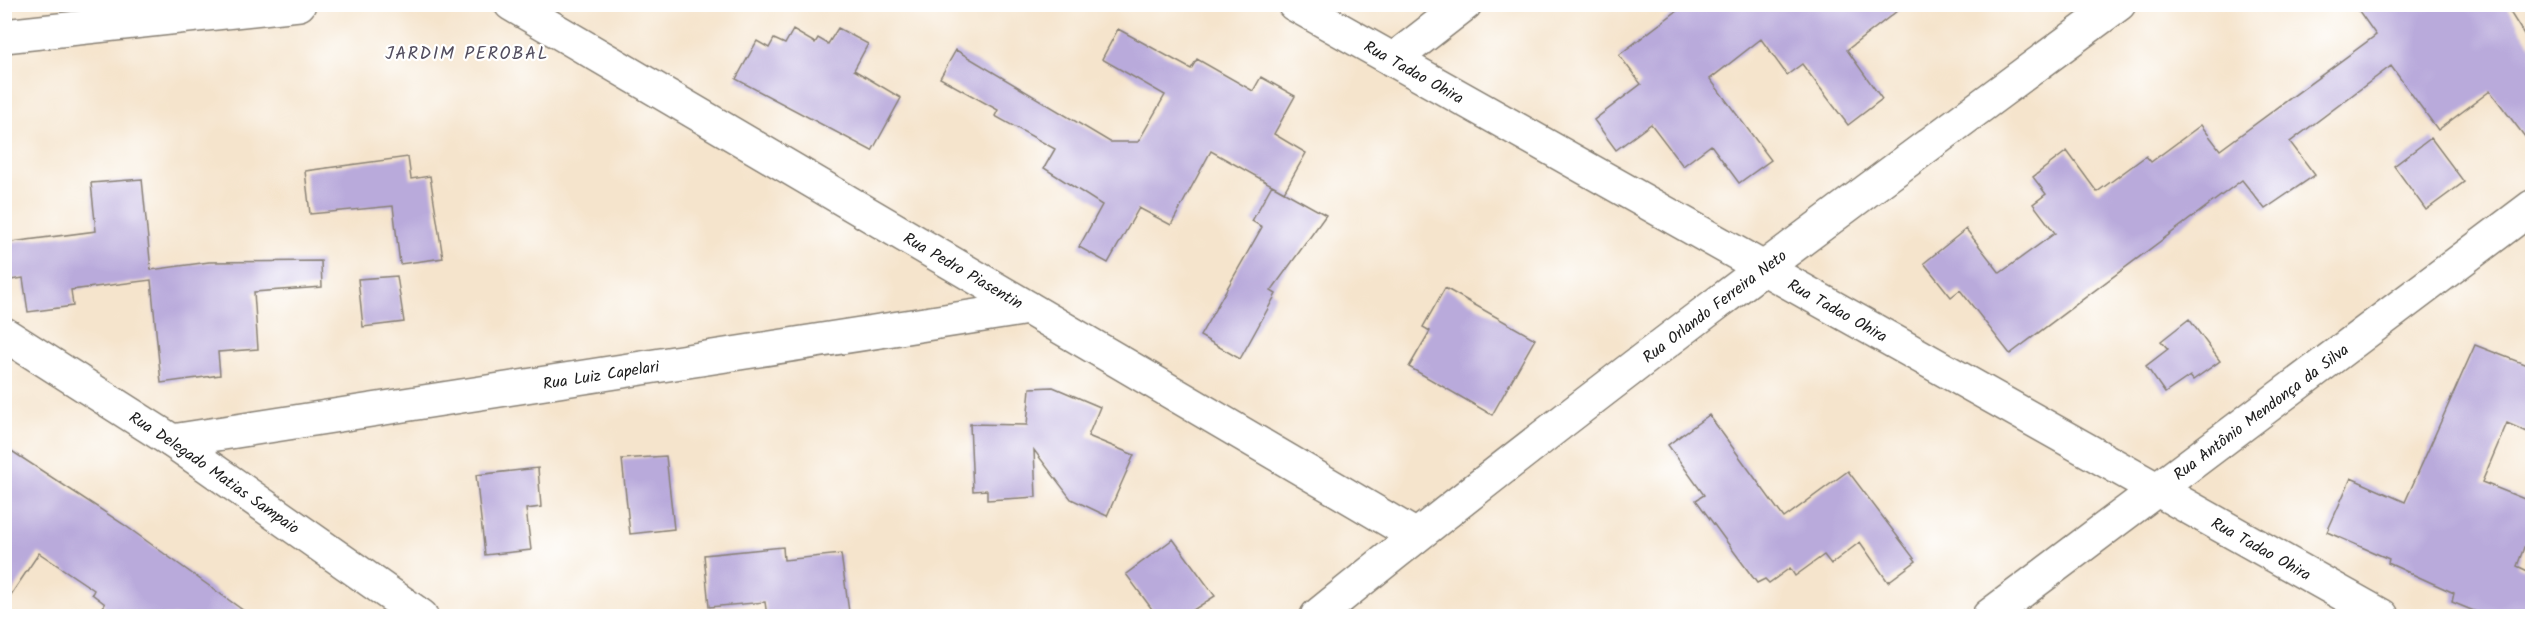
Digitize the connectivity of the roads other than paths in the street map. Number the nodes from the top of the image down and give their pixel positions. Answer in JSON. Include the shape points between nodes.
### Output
{"nodes":[{"id":1,"x":299,"y":4,"type":"edge"},
{"id":2,"x":511,"y":4,"type":"edge"},
{"id":3,"x":1294,"y":4,"type":"edge"},
{"id":4,"x":1465,"y":4,"type":"edge"},
{"id":5,"x":2119,"y":4,"type":"edge"},
{"id":6,"x":4,"y":36,"type":"edge"},
{"id":7,"x":1393,"y":60,"type":"junction"},
{"id":8,"x":2532,"y":207,"type":"edge"},
{"id":9,"x":1762,"y":268,"type":"junction"},
{"id":10,"x":1028,"y":308,"type":"junction"},
{"id":11,"x":4,"y":334,"type":"edge"},
{"id":12,"x":172,"y":441,"type":"junction"},
{"id":13,"x":2157,"y":490,"type":"junction"},
{"id":14,"x":1416,"y":536,"type":"junction"},
{"id":15,"x":421,"y":616,"type":"edge"},
{"id":16,"x":1317,"y":616,"type":"edge"},
{"id":17,"x":1989,"y":616,"type":"edge"},
{"id":18,"x":2382,"y":616,"type":"edge"}],
"edges":[{"from":1,"to":6,"type":"street"},
{"from":2,"to":10,"type":"street","name":"Rua Pedro Piasentin"},
{"from":3,"to":7,"type":"street","name":"Rua Tadao Ohira"},
{"from":4,"to":7,"type":"street"},
{"from":5,"to":9,"type":"street","name":"Rua Orlando Ferreira Neto"},
{"from":7,"to":9,"type":"street","name":"Rua Tadao Ohira"},
{"from":8,"to":13,"type":"street","name":"Rua Antônio Mendonça da Silva"},
{"from":9,"to":13,"type":"street","name":"Rua Tadao Ohira"},
{"from":9,"to":14,"type":"street","name":"Rua Orlando Ferreira Neto"},
{"from":10,"to":12,"type":"street","name":"Rua Luiz Capelari"},
{"from":10,"to":14,"type":"street","name":"Rua Pedro Piasentin"},
{"from":11,"to":12,"type":"street","name":"Rua Delegado Matias Sampaio"},
{"from":12,"to":15,"type":"street","name":"Rua Delegado Matias Sampaio"},
{"from":13,"to":17,"type":"street","name":"Rua Antônio Mendonça da Silva"},
{"from":13,"to":18,"type":"street","name":"Rua Tadao Ohira"},
{"from":14,"to":16,"type":"street","name":"Rua Orlando Ferreira Neto"}]}
